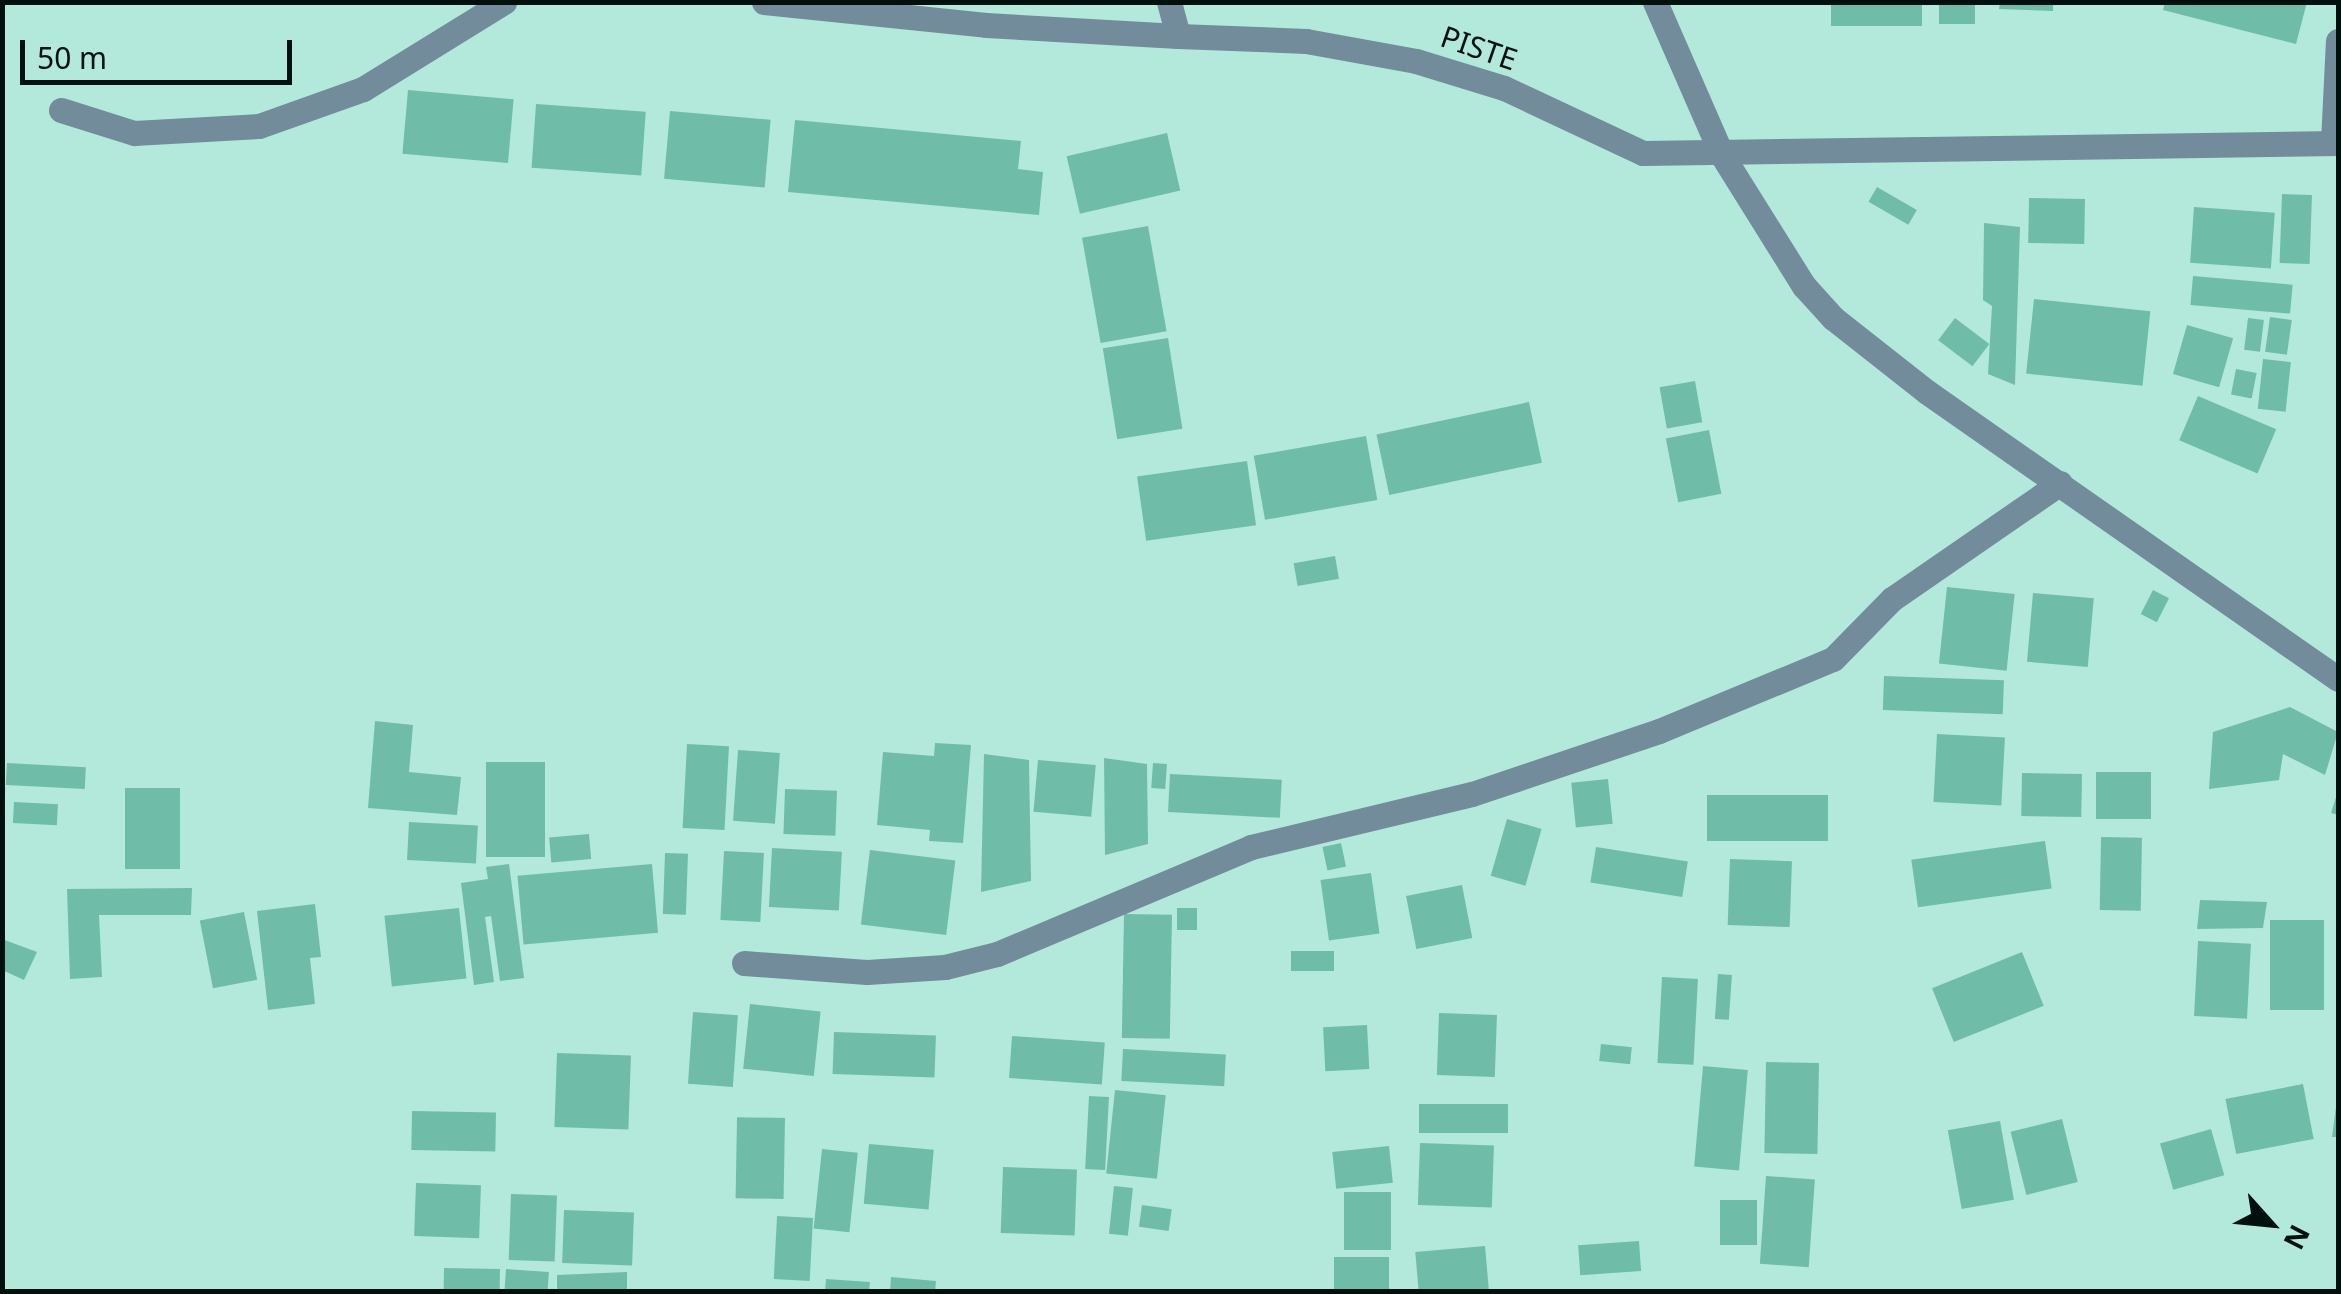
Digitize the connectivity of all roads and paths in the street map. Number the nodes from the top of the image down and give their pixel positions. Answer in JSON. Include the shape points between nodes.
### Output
{"nodes":[{"id":1,"x":504,"y":2,"type":"edge"},
{"id":2,"x":764,"y":2,"type":"edge"},
{"id":3,"x":1169,"y":2,"type":"edge"},
{"id":4,"x":1656,"y":2,"type":"edge"},
{"id":5,"x":1178,"y":36,"type":"junction"},
{"id":6,"x":2338,"y":41,"type":"edge"},
{"id":7,"x":61,"y":110,"type":"dead end"},
{"id":8,"x":2336,"y":142,"type":"edge"},
{"id":9,"x":1722,"y":154,"type":"junction"},
{"id":10,"x":2060,"y":483,"type":"junction"},
{"id":11,"x":2338,"y":679,"type":"edge"},
{"id":12,"x":744,"y":962,"type":"dead end"}],
"edges":[{"from":1,"to":7,"type":"street","via":[[363,89],[259,126],[134,133]]},
{"from":2,"to":5,"type":"street","name":"PISTE","via":[[986,26]]},
{"from":3,"to":5,"type":"street"},
{"from":4,"to":9,"type":"street"},
{"from":5,"to":9,"type":"street","name":"PISTE","via":[[1359,48],[1504,88],[1643,153]]},
{"from":6,"to":8,"type":"street"},
{"from":8,"to":9,"type":"street","name":"PISTE"},
{"from":9,"to":10,"type":"street","via":[[1804,286],[1833,318]]},
{"from":10,"to":11,"type":"street"},
{"from":10,"to":12,"type":"street","via":[[1892,600],[1832,659],[1659,731],[1472,794],[1251,848],[997,954],[945,968],[867,972]]}]}
